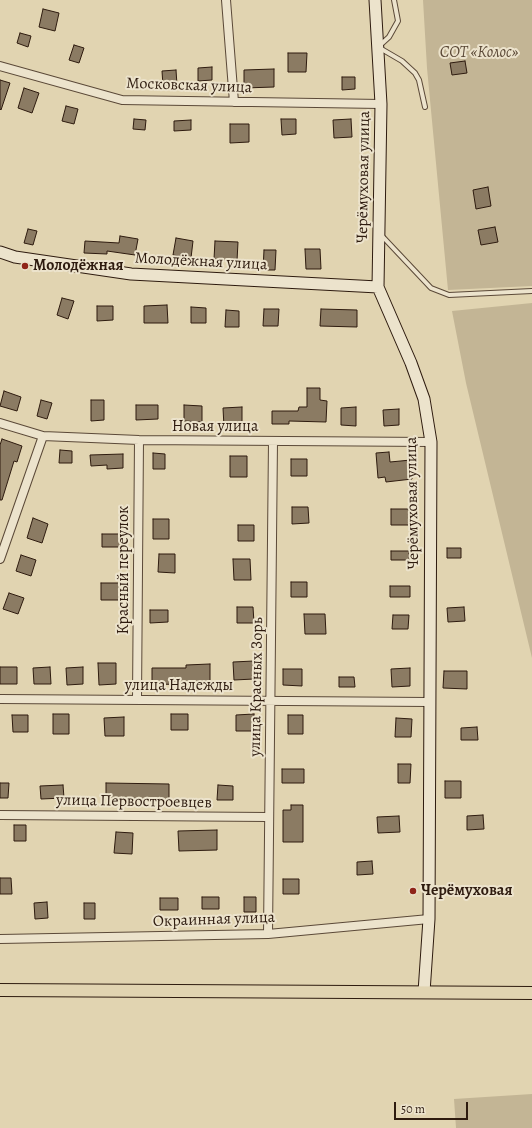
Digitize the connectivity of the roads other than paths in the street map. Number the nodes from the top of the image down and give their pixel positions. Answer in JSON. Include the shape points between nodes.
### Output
{"nodes":[{"id":1,"x":226,"y":0,"type":"edge"},
{"id":2,"x":375,"y":0,"type":"edge"},
{"id":3,"x":394,"y":0,"type":"edge"},
{"id":4,"x":378,"y":47,"type":"junction"},
{"id":5,"x":0,"y":66,"type":"edge"},
{"id":6,"x":234,"y":102,"type":"junction"},
{"id":7,"x":381,"y":104,"type":"junction"},
{"id":8,"x":425,"y":107,"type":"dead end"},
{"id":9,"x":379,"y":233,"type":"junction"},
{"id":10,"x":0,"y":252,"type":"edge"},
{"id":11,"x":378,"y":287,"type":"junction"},
{"id":12,"x":532,"y":291,"type":"edge"},
{"id":13,"x":0,"y":423,"type":"edge"},
{"id":14,"x":43,"y":436,"type":"junction"},
{"id":15,"x":139,"y":440,"type":"junction"},
{"id":16,"x":273,"y":441,"type":"junction"},
{"id":17,"x":431,"y":442,"type":"junction"},
{"id":18,"x":0,"y":559,"type":"edge"},
{"id":19,"x":0,"y":699,"type":"edge"},
{"id":20,"x":137,"y":699,"type":"junction"},
{"id":21,"x":271,"y":700,"type":"junction"},
{"id":22,"x":429,"y":702,"type":"junction"},
{"id":23,"x":0,"y":815,"type":"edge"},
{"id":24,"x":268,"y":817,"type":"junction"},
{"id":25,"x":429,"y":919,"type":"junction"},
{"id":26,"x":268,"y":934,"type":"junction"},
{"id":27,"x":0,"y":939,"type":"edge"},
{"id":28,"x":0,"y":990,"type":"edge"},
{"id":29,"x":424,"y":992,"type":"junction"},
{"id":30,"x":532,"y":993,"type":"edge"}],
"edges":[{"from":1,"to":6,"type":"street"},
{"from":2,"to":4,"type":"street","name":"Черёмуховая улица"},
{"from":3,"to":4,"type":"lane","via":[[398,21],[390,37]]},
{"from":4,"to":7,"type":"street","name":"Черёмуховая улица"},
{"from":4,"to":8,"type":"lane","via":[[402,60],[415,73]]},
{"from":5,"to":6,"type":"street","name":"Московская улица","via":[[122,100]]},
{"from":6,"to":7,"type":"street","name":"Московская улица"},
{"from":7,"to":9,"type":"street","name":"Черёмуховая улица"},
{"from":9,"to":11,"type":"street","name":"Черёмуховая улица"},
{"from":9,"to":12,"type":"lane","via":[[431,288],[449,295]]},
{"from":10,"to":11,"type":"street","name":"Молодёжная улица","via":[[15,257],[131,274]]},
{"from":11,"to":17,"type":"street","name":"Черёмуховая улица","via":[[424,399]]},
{"from":13,"to":14,"type":"street","name":"Новая улица"},
{"from":14,"to":15,"type":"street","name":"Новая улица"},
{"from":14,"to":18,"type":"street"},
{"from":15,"to":16,"type":"street","name":"Новая улица"},
{"from":15,"to":20,"type":"street","name":"Красный переулок"},
{"from":16,"to":17,"type":"street","name":"Новая улица"},
{"from":16,"to":21,"type":"street","name":"улица Красных Зорь"},
{"from":17,"to":22,"type":"street","name":"Черёмуховая улица"},
{"from":19,"to":20,"type":"street","name":"улица Надежды"},
{"from":20,"to":21,"type":"street","name":"улица Надежды"},
{"from":21,"to":22,"type":"street","name":"улица Надежды"},
{"from":21,"to":24,"type":"street","name":"улица Красных Зорь"},
{"from":22,"to":25,"type":"street","name":"Черёмуховая улица"},
{"from":23,"to":24,"type":"street","name":"улица Первостроевцев"},
{"from":24,"to":26,"type":"street","name":"улица Красных Зорь"},
{"from":25,"to":26,"type":"street","name":"Окраинная улица"},
{"from":25,"to":29,"type":"street","name":"Черёмуховая улица"},
{"from":26,"to":27,"type":"street","name":"Окраинная улица"},
{"from":28,"to":29,"type":"main road"},
{"from":29,"to":30,"type":"main road"}]}
